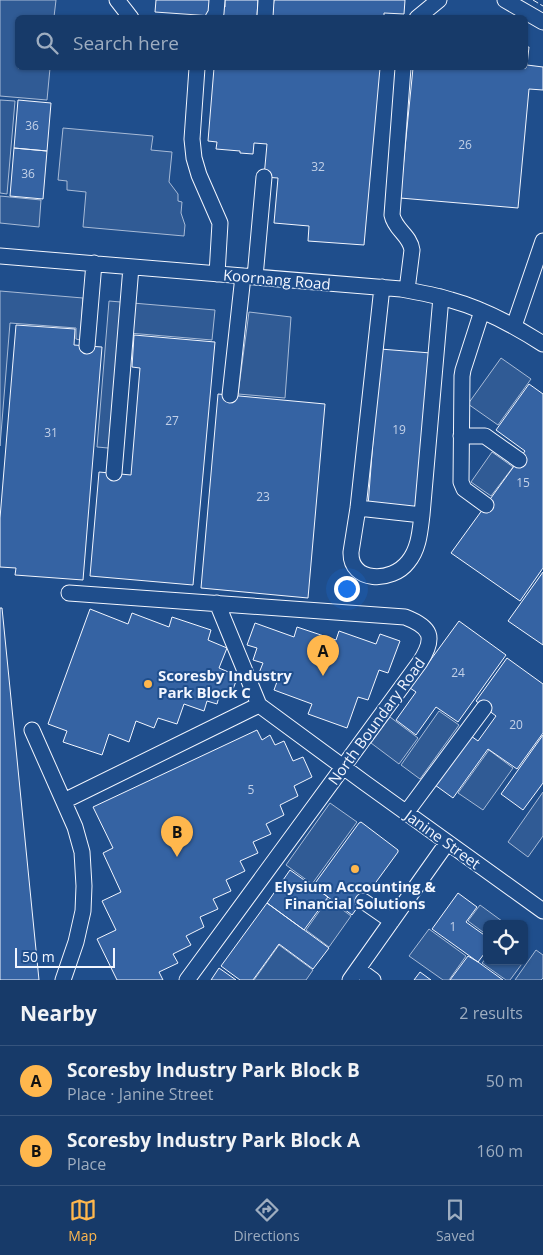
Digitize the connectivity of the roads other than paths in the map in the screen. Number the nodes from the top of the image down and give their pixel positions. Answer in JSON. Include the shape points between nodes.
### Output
{"nodes":[{"id":1,"x":117,"y":0,"type":"edge"},
{"id":2,"x":217,"y":0,"type":"edge"},
{"id":3,"x":266,"y":0,"type":"edge"},
{"id":4,"x":439,"y":0,"type":"edge"},
{"id":5,"x":505,"y":0,"type":"edge"},
{"id":6,"x":129,"y":15,"type":"edge"},
{"id":7,"x":214,"y":15,"type":"edge"},
{"id":8,"x":265,"y":15,"type":"edge"},
{"id":9,"x":421,"y":15,"type":"edge"},
{"id":10,"x":543,"y":22,"type":"edge"},
{"id":11,"x":197,"y":70,"type":"edge"},
{"id":12,"x":403,"y":70,"type":"edge"},
{"id":13,"x":264,"y":176,"type":"dead end"},
{"id":14,"x":543,"y":241,"type":"edge"},
{"id":15,"x":0,"y":256,"type":"edge"},
{"id":16,"x":94,"y":264,"type":"junction"},
{"id":17,"x":131,"y":266,"type":"junction"},
{"id":18,"x":217,"y":274,"type":"junction"},
{"id":19,"x":249,"y":276,"type":"junction"},
{"id":20,"x":382,"y":287,"type":"junction"},
{"id":21,"x":407,"y":290,"type":"junction"},
{"id":22,"x":441,"y":298,"type":"junction"},
{"id":23,"x":482,"y":311,"type":"junction"},
{"id":24,"x":514,"y":326,"type":"junction"},
{"id":25,"x":542,"y":339,"type":"edge"},
{"id":26,"x":87,"y":346,"type":"dead end"},
{"id":27,"x":230,"y":395,"type":"dead end"},
{"id":28,"x":461,"y":436,"type":"junction"},
{"id":29,"x":519,"y":460,"type":"dead end"},
{"id":30,"x":114,"y":473,"type":"dead end"},
{"id":31,"x":486,"y":505,"type":"dead end"},
{"id":32,"x":358,"y":508,"type":"junction"},
{"id":33,"x":422,"y":515,"type":"junction"},
{"id":34,"x":69,"y":593,"type":"dead end"},
{"id":35,"x":216,"y":603,"type":"junction"},
{"id":36,"x":259,"y":706,"type":"junction"},
{"id":37,"x":484,"y":708,"type":"dead end"},
{"id":38,"x":32,"y":730,"type":"dead end"},
{"id":39,"x":343,"y":767,"type":"junction"},
{"id":40,"x":64,"y":801,"type":"junction"},
{"id":41,"x":406,"y":813,"type":"junction"},
{"id":42,"x":447,"y":843,"type":"junction"},
{"id":43,"x":363,"y":901,"type":"dead end"},
{"id":44,"x":543,"y":911,"type":"edge"},
{"id":45,"x":392,"y":921,"type":"junction"},
{"id":46,"x":354,"y":976,"type":"edge"},
{"id":47,"x":63,"y":980,"type":"edge"},
{"id":48,"x":187,"y":980,"type":"edge"},
{"id":49,"x":373,"y":980,"type":"edge"}],
"edges":[{"from":1,"to":6,"type":"street"},
{"from":2,"to":7,"type":"street"},
{"from":3,"to":8,"type":"street"},
{"from":4,"to":9,"type":"street"},
{"from":5,"to":10,"type":"street"},
{"from":11,"to":18,"type":"street","via":[[192,139],[199,176],[220,223]]},
{"from":12,"to":21,"type":"street","via":[[392,216],[411,245]]},
{"from":13,"to":19,"type":"street"},
{"from":14,"to":24,"type":"street"},
{"from":15,"to":16,"type":"street","name":"Koornang Road"},
{"from":16,"to":17,"type":"street","name":"Koornang Road"},
{"from":16,"to":26,"type":"street"},
{"from":17,"to":18,"type":"street","name":"Koornang Road"},
{"from":17,"to":30,"type":"street"},
{"from":18,"to":19,"type":"street","name":"Koornang Road"},
{"from":19,"to":20,"type":"street","name":"Koornang Road"},
{"from":19,"to":27,"type":"street"},
{"from":20,"to":21,"type":"street","name":"Koornang Road"},
{"from":20,"to":32,"type":"street"},
{"from":21,"to":22,"type":"street","name":"Koornang Road"},
{"from":22,"to":23,"type":"street","name":"Koornang Road"},
{"from":22,"to":33,"type":"street"},
{"from":23,"to":24,"type":"street","name":"Koornang Road"},
{"from":23,"to":28,"type":"street","via":[[463,370]]},
{"from":24,"to":25,"type":"street","name":"Koornang Road"},
{"from":28,"to":29,"type":"street","via":[[485,436]]},
{"from":28,"to":31,"type":"street","via":[[462,486]]},
{"from":32,"to":33,"type":"street"},
{"from":32,"to":33,"type":"street","via":[[351,559],[357,569],[373,576],[392,575],[409,562],[417,547]]},
{"from":34,"to":35,"type":"street","name":"North Boundary Road"},
{"from":35,"to":36,"type":"street"},
{"from":35,"to":39,"type":"street","name":"North Boundary Road","via":[[405,617],[424,626],[429,638],[426,652]]},
{"from":36,"to":39,"type":"street","name":"Janine Street"},
{"from":36,"to":40,"type":"street"},
{"from":37,"to":41,"type":"street"},
{"from":38,"to":40,"type":"street"},
{"from":39,"to":41,"type":"street","name":"Janine Street"},
{"from":39,"to":48,"type":"street","name":"North Boundary Road"},
{"from":40,"to":47,"type":"street","via":[[82,852],[84,886],[80,927]]},
{"from":41,"to":42,"type":"street","name":"Janine Street"},
{"from":42,"to":44,"type":"street","name":"Janine Street"},
{"from":42,"to":45,"type":"street"},
{"from":43,"to":45,"type":"street"},
{"from":45,"to":46,"type":"street"},
{"from":46,"to":49,"type":"street"}]}
